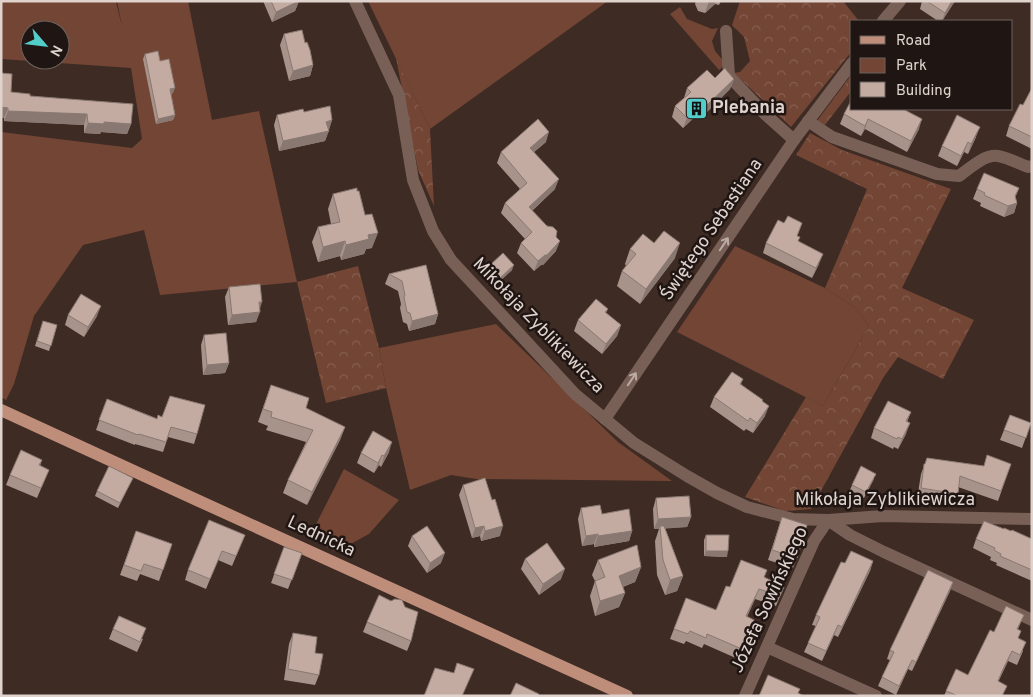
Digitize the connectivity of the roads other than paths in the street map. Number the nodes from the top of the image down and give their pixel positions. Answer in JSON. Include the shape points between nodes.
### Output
{"nodes":[{"id":1,"x":355,"y":1,"type":"edge"},
{"id":2,"x":900,"y":1,"type":"edge"},
{"id":3,"x":884,"y":20,"type":"edge"},
{"id":4,"x":726,"y":31,"type":"dead end"},
{"id":5,"x":850,"y":66,"type":"edge"},
{"id":6,"x":808,"y":121,"type":"junction"},
{"id":7,"x":794,"y":140,"type":"junction"},
{"id":8,"x":1032,"y":166,"type":"edge"},
{"id":9,"x":1,"y":410,"type":"edge"},
{"id":10,"x":605,"y":419,"type":"junction"},
{"id":11,"x":1032,"y":519,"type":"edge"},
{"id":12,"x":828,"y":520,"type":"junction"},
{"id":13,"x":1032,"y":620,"type":"edge"},
{"id":14,"x":767,"y":646,"type":"junction"},
{"id":15,"x":627,"y":696,"type":"edge"},
{"id":16,"x":745,"y":696,"type":"edge"},
{"id":17,"x":876,"y":696,"type":"edge"}],
"edges":[{"from":1,"to":10,"type":"street","name":"Mikołaja Zyblikiewicza","via":[[399,95],[413,180],[433,231],[450,260],[575,394]]},
{"from":2,"to":3,"type":"street"},
{"from":4,"to":7,"type":"street","via":[[729,76],[766,116]]},
{"from":5,"to":6,"type":"street","name":"Świętego Sebastiana"},
{"from":6,"to":7,"type":"street","name":"Świętego Sebastiana"},
{"from":6,"to":8,"type":"street","via":[[832,137],[937,174],[959,176],[975,164],[997,156]]},
{"from":10,"to":7,"type":"street","name":"Świętego Sebastiana","one_way":true},
{"from":9,"to":15,"type":"main road","name":"Lednicka"},
{"from":10,"to":12,"type":"street","name":"Mikołaja Zyblikiewicza","via":[[634,444],[748,507],[793,519]]},
{"from":11,"to":12,"type":"street","name":"Mikołaja Zyblikiewicza","via":[[883,516]]},
{"from":12,"to":13,"type":"street","via":[[850,535]]},
{"from":12,"to":14,"type":"street","name":"Józefa Sowińskiego","via":[[814,541]]},
{"from":14,"to":16,"type":"street","name":"Józefa Sowińskiego"},
{"from":14,"to":17,"type":"street"}]}
